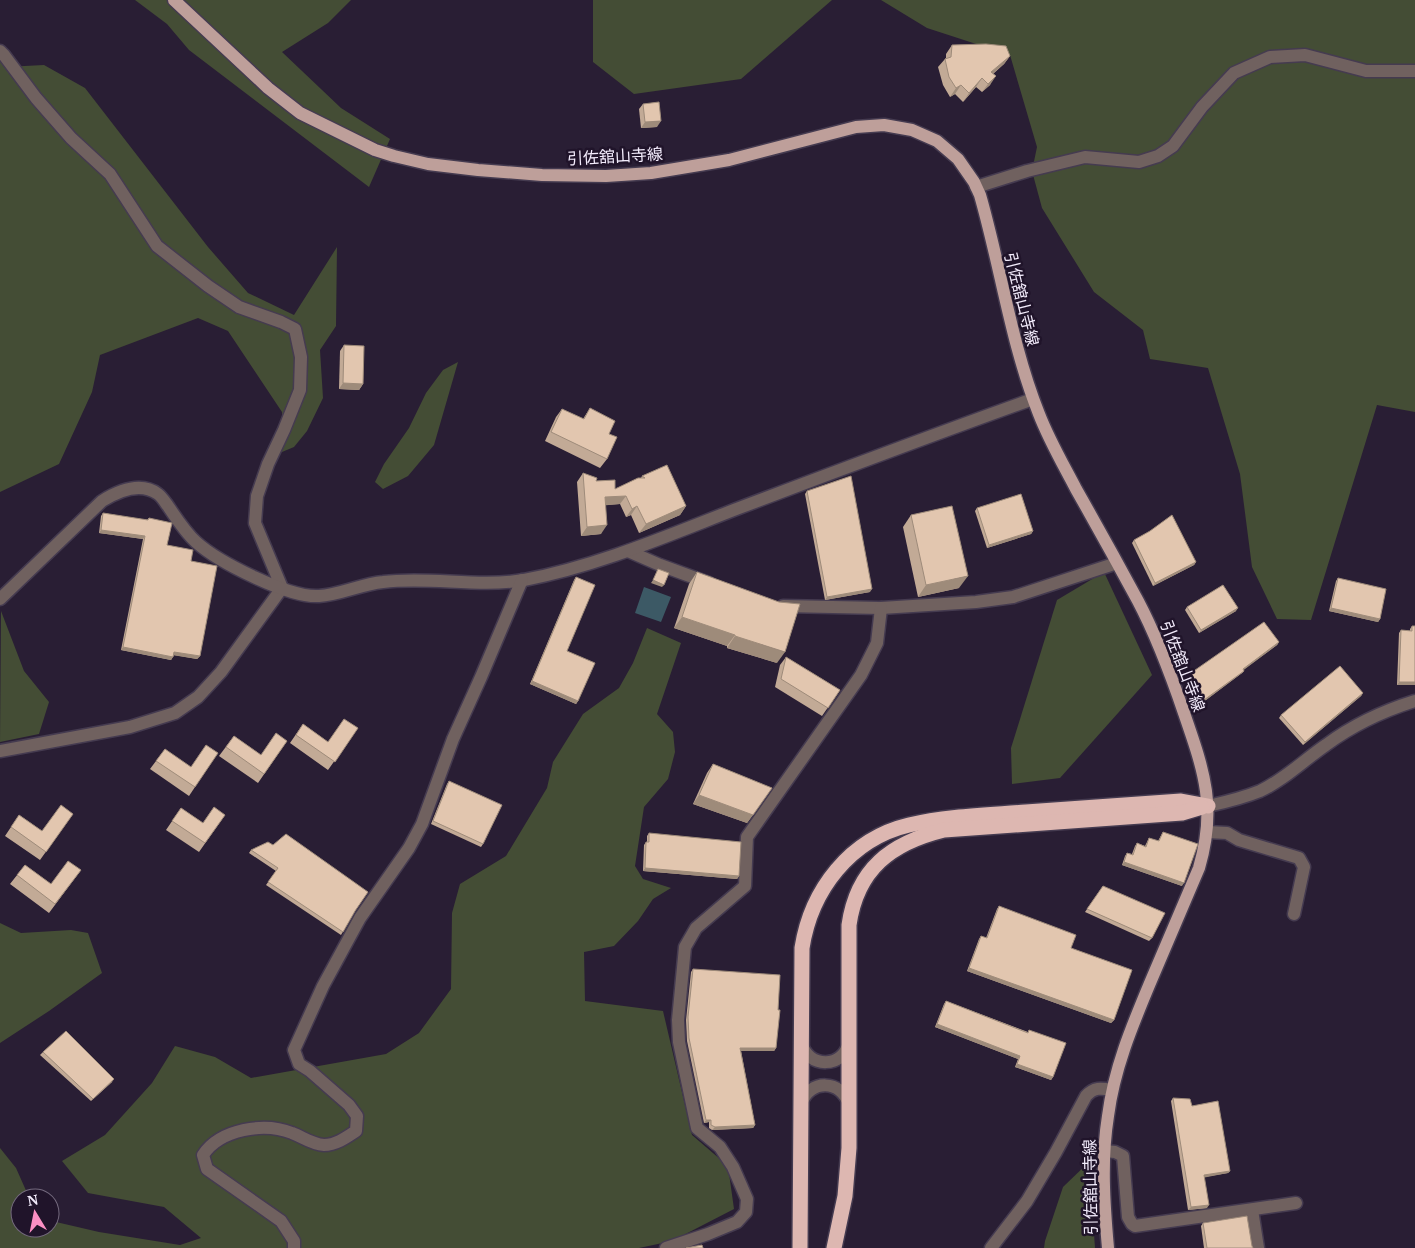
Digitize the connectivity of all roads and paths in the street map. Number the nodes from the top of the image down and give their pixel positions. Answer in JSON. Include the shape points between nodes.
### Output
{"nodes":[{"id":1,"x":174,"y":0,"type":"edge"},
{"id":2,"x":0,"y":51,"type":"edge"},
{"id":3,"x":1415,"y":71,"type":"edge"},
{"id":4,"x":976,"y":187,"type":"junction"},
{"id":5,"x":1033,"y":399,"type":"junction"},
{"id":6,"x":628,"y":551,"type":"junction"},
{"id":7,"x":1117,"y":563,"type":"junction"},
{"id":8,"x":522,"y":580,"type":"junction"},
{"id":9,"x":720,"y":587,"type":"edge"},
{"id":10,"x":282,"y":588,"type":"junction"},
{"id":11,"x":0,"y":599,"type":"edge"},
{"id":12,"x":774,"y":606,"type":"edge"},
{"id":13,"x":881,"y":608,"type":"junction"},
{"id":14,"x":1415,"y":701,"type":"edge"},
{"id":15,"x":0,"y":751,"type":"edge"},
{"id":16,"x":1208,"y":806,"type":"junction"},
{"id":17,"x":1207,"y":832,"type":"junction"},
{"id":18,"x":1294,"y":914,"type":"dead end"},
{"id":19,"x":801,"y":1038,"type":"junction"},
{"id":20,"x":849,"y":1038,"type":"junction"},
{"id":21,"x":1112,"y":1090,"type":"junction"},
{"id":22,"x":800,"y":1109,"type":"junction"},
{"id":23,"x":849,"y":1109,"type":"junction"},
{"id":24,"x":1104,"y":1151,"type":"junction"},
{"id":25,"x":1296,"y":1203,"type":"dead end"},
{"id":26,"x":1252,"y":1210,"type":"junction"},
{"id":27,"x":294,"y":1248,"type":"edge"},
{"id":28,"x":666,"y":1248,"type":"edge"},
{"id":29,"x":800,"y":1248,"type":"edge"},
{"id":30,"x":834,"y":1248,"type":"edge"},
{"id":31,"x":992,"y":1248,"type":"edge"},
{"id":32,"x":1108,"y":1248,"type":"edge"},
{"id":33,"x":1258,"y":1248,"type":"edge"}],
"edges":[{"from":1,"to":4,"type":"main road","name":"引佐舘山寺線","via":[[268,88],[300,113],[367,147],[428,164],[542,175],[651,173],[729,160],[856,127],[884,125],[912,130],[937,141],[967,170]]},
{"from":2,"to":10,"type":"street","via":[[71,138],[110,174],[157,246],[239,307],[295,329],[301,357],[300,390],[257,496],[255,523]]},
{"from":3,"to":4,"type":"street","via":[[1366,71],[1305,55],[1270,57],[1234,73],[1202,107],[1173,146],[1158,156],[1139,162],[1085,156]]},
{"from":4,"to":5,"type":"main road","name":"引佐舘山寺線"},
{"from":5,"to":6,"type":"street"},
{"from":5,"to":7,"type":"main road","name":"引佐舘山寺線","via":[[1056,453]]},
{"from":6,"to":8,"type":"street"},
{"from":6,"to":9,"type":"street"},
{"from":7,"to":13,"type":"street","via":[[1013,597]]},
{"from":7,"to":16,"type":"main road","name":"引佐舘山寺線","via":[[1148,620],[1172,678],[1203,769]]},
{"from":8,"to":10,"type":"street","via":[[494,583],[406,580],[318,596]]},
{"from":8,"to":27,"type":"street","via":[[453,739],[422,824],[360,918],[323,986],[294,1050],[299,1064],[349,1105],[357,1116],[356,1131],[339,1142],[325,1145],[264,1127],[232,1133],[208,1147],[203,1155],[207,1169],[281,1221],[294,1241]]},
{"from":10,"to":11,"type":"street","via":[[226,564],[196,542],[159,494],[134,488],[117,492],[102,501]]},
{"from":10,"to":15,"type":"street","via":[[222,672],[198,697],[175,713],[130,727]]},
{"from":12,"to":13,"type":"street"},
{"from":13,"to":28,"type":"street","via":[[877,643],[862,675],[747,837],[745,886],[696,928],[685,947],[679,1042],[697,1128],[720,1147],[733,1167],[747,1200],[746,1212],[737,1222]]},
{"from":14,"to":16,"type":"street","via":[[1345,732],[1261,790]]},
{"from":16,"to":17,"type":"main road","name":"引佐舘山寺線"},
{"from":16,"to":19,"type":"highway","via":[[1181,801],[959,817],[908,825],[879,836],[841,864],[822,889],[809,918],[802,948]]},
{"from":16,"to":20,"type":"highway","via":[[1182,813],[944,830],[916,838],[892,851],[866,878],[851,912]]},
{"from":17,"to":18,"type":"street","via":[[1226,833],[1298,858],[1304,867]]},
{"from":17,"to":21,"type":"main road","name":"引佐舘山寺線","via":[[1199,868],[1130,1030]]},
{"from":19,"to":20,"type":"street","via":[[808,1056],[825,1063],[842,1056]]},
{"from":19,"to":22,"type":"highway"},
{"from":20,"to":23,"type":"highway"},
{"from":21,"to":24,"type":"main road","name":"引佐舘山寺線"},
{"from":21,"to":31,"type":"street","via":[[1096,1088],[1086,1096],[1056,1152]]},
{"from":22,"to":23,"type":"street","via":[[808,1092],[825,1084],[842,1091]]},
{"from":22,"to":29,"type":"highway"},
{"from":23,"to":30,"type":"highway","via":[[845,1196]]},
{"from":24,"to":26,"type":"street","via":[[1123,1156],[1128,1217],[1135,1226]]},
{"from":24,"to":32,"type":"main road","name":"引佐舘山寺線","via":[[1103,1201]]},
{"from":25,"to":26,"type":"street"},
{"from":26,"to":33,"type":"street"}]}
